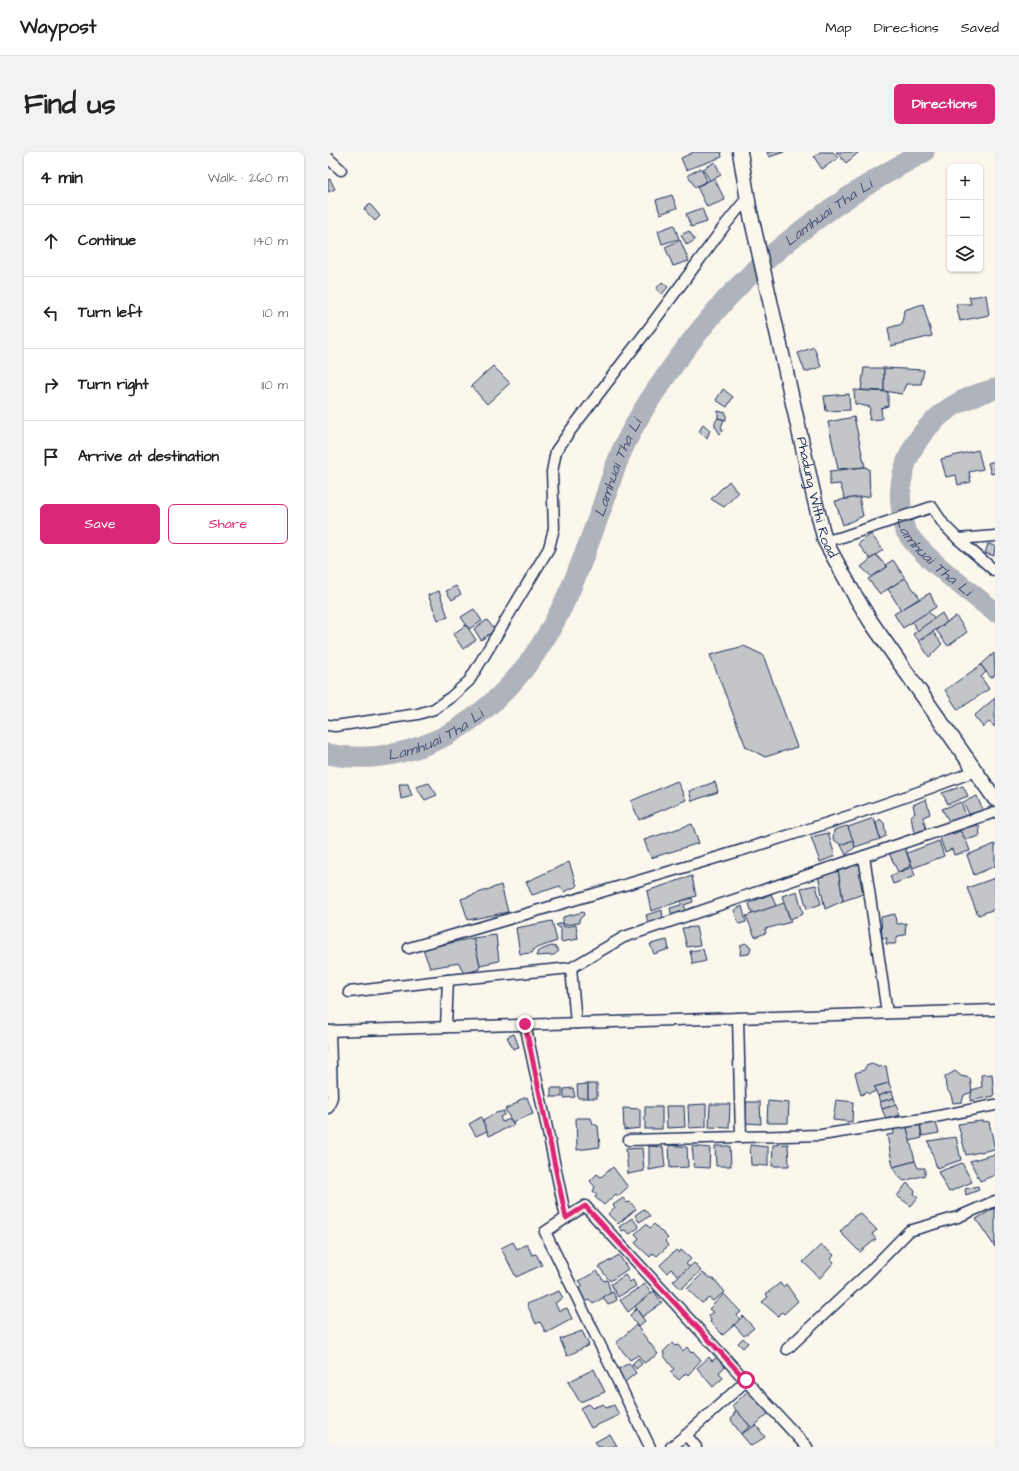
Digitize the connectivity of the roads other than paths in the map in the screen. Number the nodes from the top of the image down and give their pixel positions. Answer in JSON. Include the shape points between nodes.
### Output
{"nodes":[{"id":1,"x":740,"y":152,"type":"edge"},
{"id":2,"x":328,"y":158,"type":"edge"},
{"id":3,"x":342,"y":170,"type":"dead end"},
{"id":4,"x":748,"y":203,"type":"junction"},
{"id":5,"x":995,"y":536,"type":"edge"},
{"id":6,"x":958,"y":539,"type":"junction"},
{"id":7,"x":825,"y":541,"type":"junction"},
{"id":8,"x":995,"y":571,"type":"edge"},
{"id":9,"x":328,"y":726,"type":"edge"},
{"id":10,"x":975,"y":771,"type":"junction"},
{"id":11,"x":995,"y":799,"type":"edge"},
{"id":12,"x":995,"y":812,"type":"edge"},
{"id":13,"x":864,"y":856,"type":"junction"},
{"id":14,"x":409,"y":948,"type":"dead end"},
{"id":15,"x":571,"y":968,"type":"junction"},
{"id":16,"x":448,"y":980,"type":"junction"},
{"id":17,"x":349,"y":992,"type":"dead end"},
{"id":18,"x":995,"y":1010,"type":"edge"},
{"id":19,"x":887,"y":1013,"type":"junction"},
{"id":20,"x":738,"y":1018,"type":"junction"},
{"id":21,"x":576,"y":1023,"type":"junction"},
{"id":22,"x":525,"y":1024,"type":"junction"},
{"id":23,"x":446,"y":1027,"type":"junction"},
{"id":24,"x":329,"y":1031,"type":"edge"},
{"id":25,"x":995,"y":1104,"type":"edge"},
{"id":26,"x":328,"y":1108,"type":"edge"},
{"id":27,"x":741,"y":1137,"type":"junction"},
{"id":28,"x":629,"y":1140,"type":"dead end"},
{"id":29,"x":995,"y":1200,"type":"edge"},
{"id":30,"x":566,"y":1218,"type":"junction"},
{"id":31,"x":787,"y":1349,"type":"dead end"},
{"id":32,"x":746,"y":1380,"type":"junction"},
{"id":33,"x":686,"y":1435,"type":"junction"},
{"id":34,"x":650,"y":1447,"type":"edge"},
{"id":35,"x":671,"y":1447,"type":"edge"},
{"id":36,"x":696,"y":1447,"type":"edge"},
{"id":37,"x":807,"y":1447,"type":"edge"}],
"edges":[{"from":1,"to":4,"type":"main road","name":"Phadung Withi Road"},
{"from":2,"to":3,"type":"street"},
{"from":4,"to":7,"type":"main road","name":"Phadung Withi Road"},
{"from":4,"to":9,"type":"street","via":[[726,224],[556,451],[552,472],[554,528],[549,548],[469,682],[434,709],[418,714]]},
{"from":5,"to":6,"type":"street"},
{"from":6,"to":7,"type":"street","via":[[944,525],[932,507]]},
{"from":6,"to":8,"type":"street"},
{"from":7,"to":10,"type":"main road","name":"Phadung Withi Road","via":[[871,622]]},
{"from":10,"to":11,"type":"main road","name":"Phadung Withi Road"},
{"from":10,"to":14,"type":"street","via":[[790,836]]},
{"from":12,"to":13,"type":"street"},
{"from":13,"to":15,"type":"street","via":[[624,937]]},
{"from":13,"to":19,"type":"street"},
{"from":15,"to":16,"type":"street"},
{"from":15,"to":21,"type":"street"},
{"from":16,"to":17,"type":"street"},
{"from":16,"to":23,"type":"street"},
{"from":18,"to":19,"type":"street"},
{"from":19,"to":20,"type":"street"},
{"from":20,"to":21,"type":"street"},
{"from":20,"to":27,"type":"street"},
{"from":21,"to":22,"type":"street"},
{"from":22,"to":23,"type":"street"},
{"from":22,"to":30,"type":"street"},
{"from":23,"to":24,"type":"street"},
{"from":24,"to":26,"type":"street","via":[[332,1097]]},
{"from":25,"to":27,"type":"street","via":[[929,1118],[822,1135]]},
{"from":27,"to":28,"type":"street"},
{"from":29,"to":31,"type":"street","via":[[958,1217],[909,1231]]},
{"from":30,"to":32,"type":"street","via":[[585,1206]]},
{"from":30,"to":34,"type":"street","via":[[545,1232]]},
{"from":32,"to":33,"type":"street"},
{"from":32,"to":37,"type":"street"},
{"from":33,"to":35,"type":"street"},
{"from":33,"to":36,"type":"street"}]}
